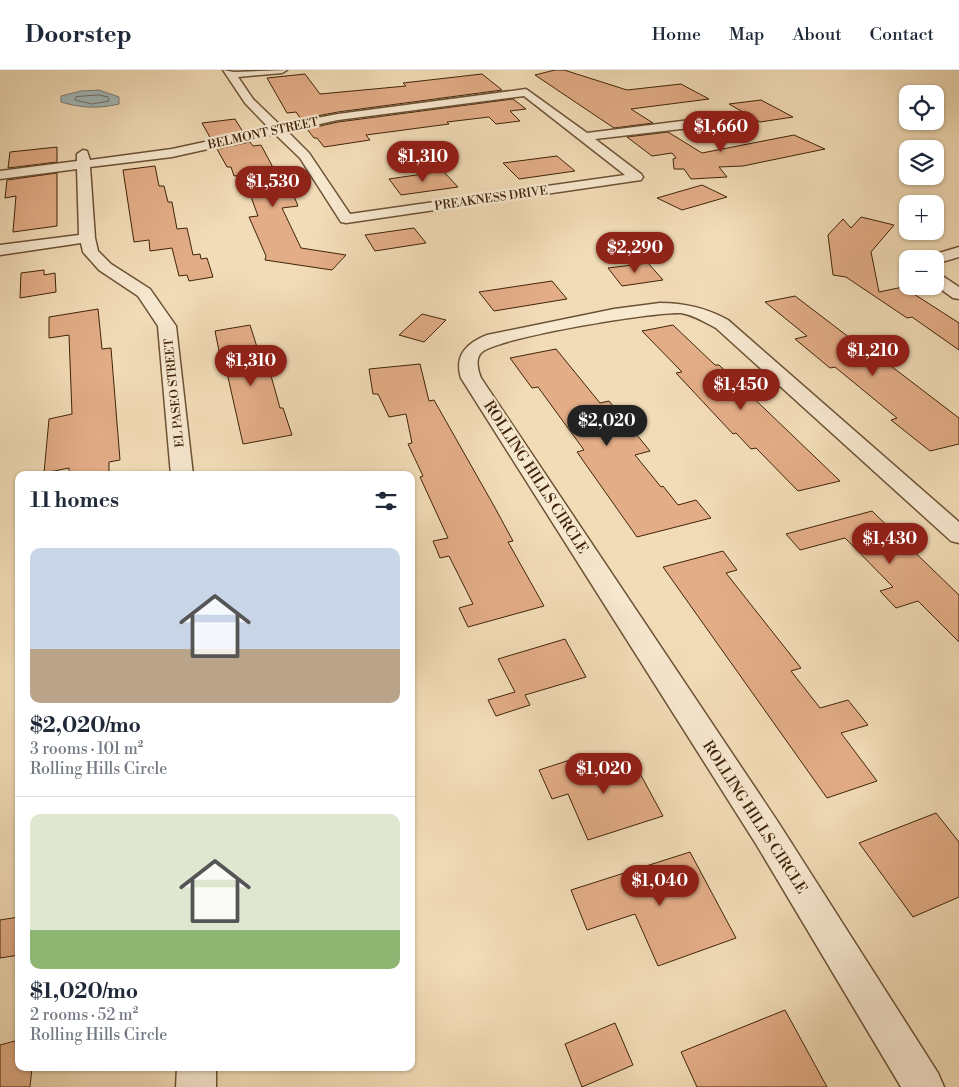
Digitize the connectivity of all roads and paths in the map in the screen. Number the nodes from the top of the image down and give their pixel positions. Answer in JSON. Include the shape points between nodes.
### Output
{"nodes":[{"id":1,"x":282,"y":70,"type":"edge"},
{"id":2,"x":230,"y":73,"type":"edge"},
{"id":3,"x":698,"y":123,"type":"dead end"},
{"id":4,"x":280,"y":129,"type":"junction"},
{"id":5,"x":584,"y":137,"type":"junction"},
{"id":6,"x":83,"y":160,"type":"junction"},
{"id":7,"x":0,"y":175,"type":"edge"},
{"id":8,"x":87,"y":238,"type":"junction"},
{"id":9,"x":0,"y":250,"type":"edge"},
{"id":10,"x":959,"y":252,"type":"edge"},
{"id":11,"x":944,"y":256,"type":"edge"},
{"id":12,"x":944,"y":284,"type":"edge"},
{"id":13,"x":959,"y":294,"type":"edge"},
{"id":14,"x":182,"y":471,"type":"edge"},
{"id":15,"x":959,"y":535,"type":"edge"},
{"id":16,"x":196,"y":1071,"type":"edge"},
{"id":17,"x":196,"y":1087,"type":"edge"},
{"id":18,"x":924,"y":1087,"type":"edge"}],
"edges":[{"from":1,"to":2,"type":"street"},
{"from":2,"to":4,"type":"street","via":[[249,101]]},
{"from":3,"to":5,"type":"street"},
{"from":4,"to":5,"type":"street","name":"BELMONT STREET","via":[[338,117],[526,92]]},
{"from":4,"to":5,"type":"street","name":"PREAKNESS DRIVE","via":[[305,156],[346,219],[636,177]]},
{"from":4,"to":6,"type":"street","name":"BELMONT STREET","via":[[172,153]]},
{"from":6,"to":7,"type":"street","name":"BELMONT STREET"},
{"from":6,"to":8,"type":"street","name":"EL PASEO STREET"},
{"from":8,"to":9,"type":"street"},
{"from":8,"to":14,"type":"street","name":"EL PASEO STREET","via":[[91,252],[105,267],[144,293],[167,326]]},
{"from":10,"to":11,"type":"street"},
{"from":12,"to":13,"type":"street"},
{"from":15,"to":18,"type":"street","name":"ROLLING HILLS CIRCLE","via":[[722,324],[695,312],[677,308],[649,309],[502,337],[475,348],[469,356],[467,368],[471,378],[767,833]]},
{"from":16,"to":17,"type":"street"}]}
